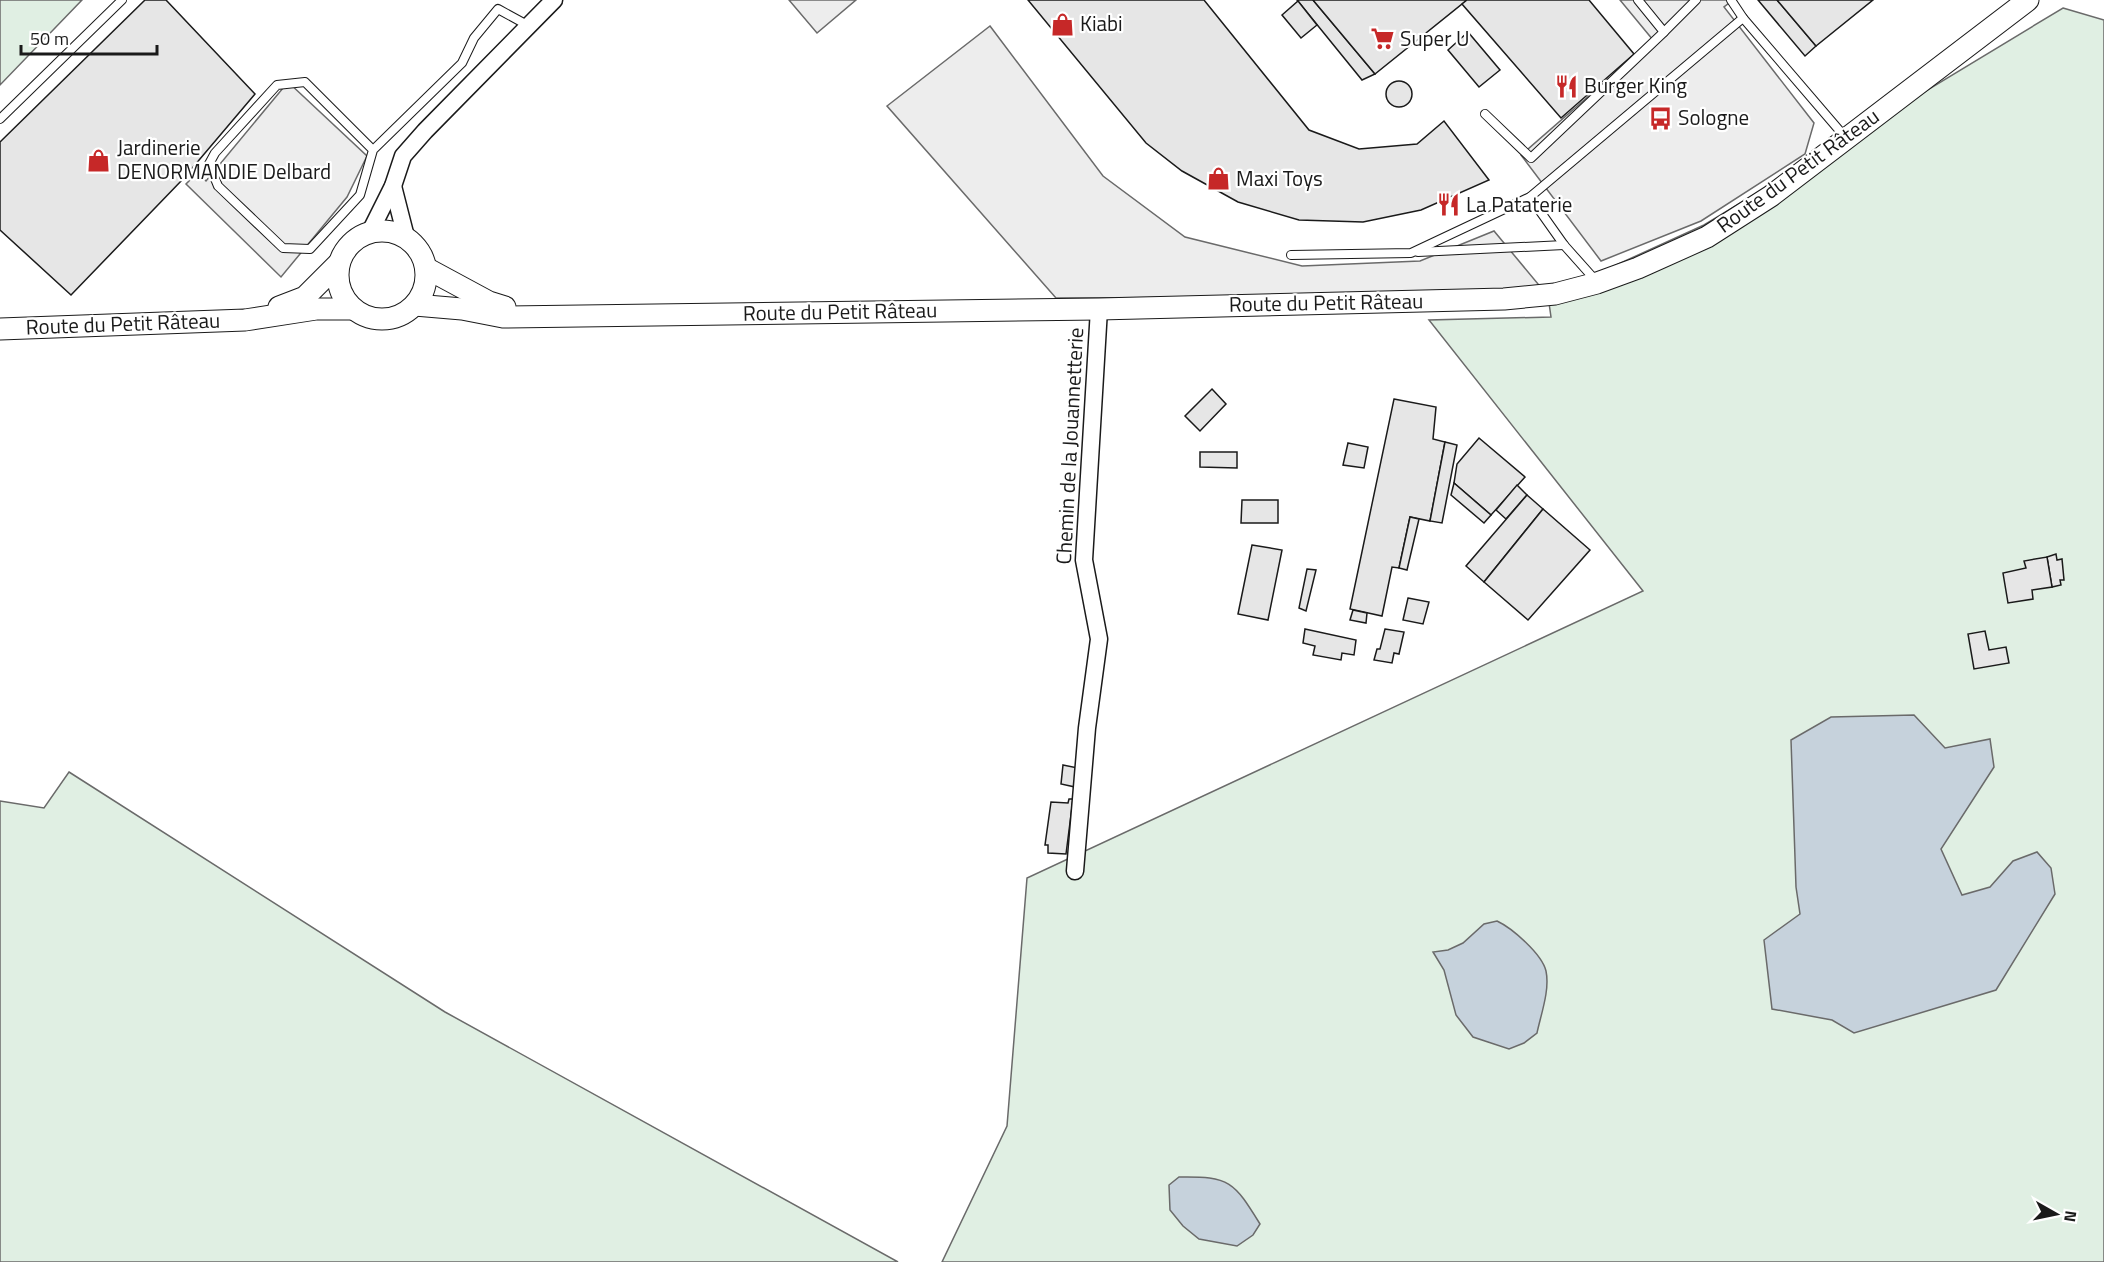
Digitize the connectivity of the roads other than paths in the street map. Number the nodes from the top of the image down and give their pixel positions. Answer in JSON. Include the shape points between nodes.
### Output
{"nodes":[{"id":1,"x":122,"y":0,"type":"edge"},
{"id":2,"x":554,"y":0,"type":"edge"},
{"id":3,"x":1638,"y":0,"type":"edge"},
{"id":4,"x":1695,"y":0,"type":"edge"},
{"id":5,"x":1731,"y":0,"type":"edge"},
{"id":6,"x":2028,"y":0,"type":"edge"},
{"id":7,"x":1743,"y":18,"type":"junction"},
{"id":8,"x":529,"y":26,"type":"junction"},
{"id":9,"x":1664,"y":32,"type":"junction"},
{"id":10,"x":1485,"y":114,"type":"dead end"},
{"id":11,"x":0,"y":119,"type":"edge"},
{"id":12,"x":1845,"y":138,"type":"junction"},
{"id":13,"x":373,"y":150,"type":"junction"},
{"id":14,"x":393,"y":186,"type":"junction"},
{"id":15,"x":1530,"y":197,"type":"junction"},
{"id":16,"x":369,"y":232,"type":"junction"},
{"id":17,"x":406,"y":237,"type":"junction"},
{"id":18,"x":1564,"y":245,"type":"junction"},
{"id":19,"x":1411,"y":253,"type":"junction"},
{"id":20,"x":1291,"y":255,"type":"dead end"},
{"id":21,"x":338,"y":264,"type":"junction"},
{"id":22,"x":426,"y":268,"type":"junction"},
{"id":23,"x":1597,"y":283,"type":"junction"},
{"id":24,"x":415,"y":305,"type":"junction"},
{"id":25,"x":352,"y":309,"type":"junction"},
{"id":26,"x":1099,"y":309,"type":"junction"},
{"id":27,"x":535,"y":315,"type":"junction"},
{"id":28,"x":245,"y":320,"type":"junction"},
{"id":29,"x":1,"y":331,"type":"edge"},
{"id":30,"x":1075,"y":870,"type":"dead end"}],
"edges":[{"from":1,"to":11,"type":"lane"},
{"from":2,"to":8,"type":"street"},
{"from":3,"to":9,"type":"lane"},
{"from":4,"to":9,"type":"lane"},
{"from":5,"to":7,"type":"lane"},
{"from":6,"to":12,"type":"street","name":"Route du Petit Râteau"},
{"from":7,"to":12,"type":"lane"},
{"from":7,"to":15,"type":"lane"},
{"from":8,"to":13,"type":"lane","via":[[498,9],[474,38],[462,63]]},
{"from":8,"to":14,"type":"street","via":[[403,156]]},
{"from":9,"to":10,"type":"lane","via":[[1531,158]]},
{"from":12,"to":23,"type":"street","name":"Route du Petit Râteau","via":[[1771,196],[1707,237]]},
{"from":13,"to":13,"type":"lane","via":[[305,82],[277,85],[209,164],[218,186],[283,248],[310,249],[360,195]]},
{"from":14,"to":16,"type":"street"},
{"from":14,"to":17,"type":"street"},
{"from":15,"to":18,"type":"lane"},
{"from":15,"to":19,"type":"lane"},
{"from":16,"to":17,"type":"street","via":[[394,231]]},
{"from":16,"to":21,"type":"street","via":[[345,249]]},
{"from":17,"to":22,"type":"street","via":[[415,245]]},
{"from":18,"to":19,"type":"lane"},
{"from":18,"to":23,"type":"lane"},
{"from":19,"to":20,"type":"lane"},
{"from":21,"to":25,"type":"street","via":[[339,288]]},
{"from":21,"to":28,"type":"street","name":"Route du Petit Râteau","via":[[305,297]]},
{"from":22,"to":24,"type":"street","via":[[426,281]]},
{"from":22,"to":27,"type":"street","name":"Route du Petit Râteau","via":[[489,302]]},
{"from":23,"to":26,"type":"street","name":"Route du Petit Râteau","via":[[1555,294],[1504,299]]},
{"from":24,"to":25,"type":"street","via":[[404,314],[377,319]]},
{"from":24,"to":27,"type":"street","name":"Route du Petit Râteau","via":[[503,316]]},
{"from":25,"to":28,"type":"street","name":"Route du Petit Râteau","via":[[316,309]]},
{"from":26,"to":27,"type":"street","name":"Route du Petit Râteau"},
{"from":26,"to":30,"type":"street","name":"Chemin de la Jouannetterie","via":[[1084,560],[1099,639]]},
{"from":28,"to":29,"type":"street","name":"Route du Petit Râteau"}]}
